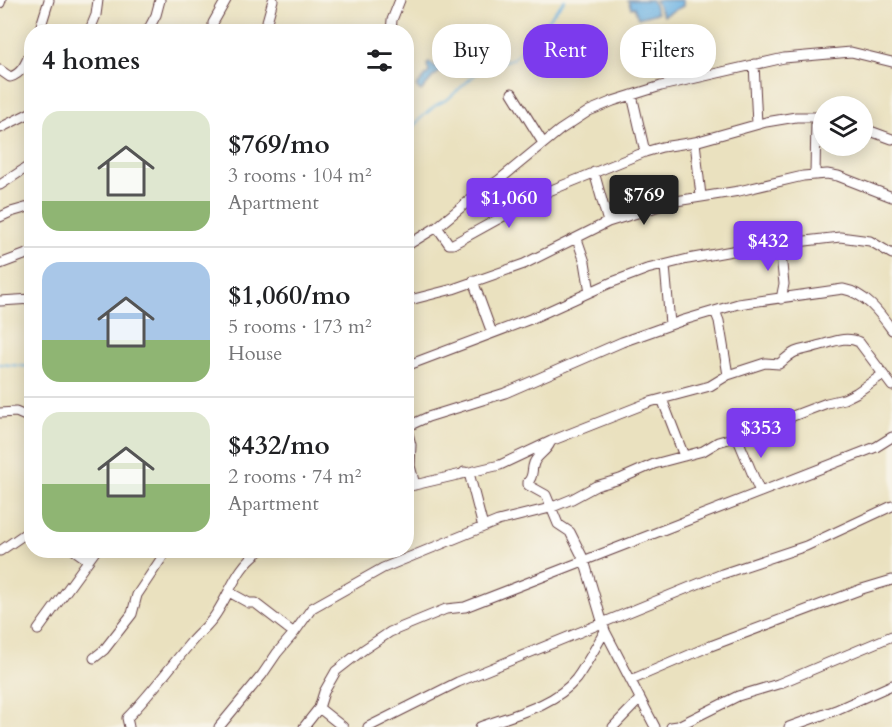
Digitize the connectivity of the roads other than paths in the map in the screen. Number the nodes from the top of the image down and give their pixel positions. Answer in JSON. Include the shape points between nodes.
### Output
{"nodes":[{"id":1,"x":49,"y":0,"type":"edge"},
{"id":2,"x":98,"y":0,"type":"edge"},
{"id":3,"x":160,"y":0,"type":"edge"},
{"id":4,"x":226,"y":0,"type":"edge"},
{"id":5,"x":273,"y":0,"type":"edge"},
{"id":6,"x":400,"y":0,"type":"edge"},
{"id":7,"x":42,"y":24,"type":"edge"},
{"id":8,"x":92,"y":24,"type":"edge"},
{"id":9,"x":151,"y":24,"type":"edge"},
{"id":10,"x":213,"y":24,"type":"edge"},
{"id":11,"x":266,"y":24,"type":"edge"},
{"id":12,"x":392,"y":24,"type":"edge"},
{"id":13,"x":892,"y":62,"type":"edge"},
{"id":14,"x":754,"y":64,"type":"junction"},
{"id":15,"x":24,"y":66,"type":"edge"},
{"id":16,"x":0,"y":70,"type":"edge"},
{"id":17,"x":512,"y":93,"type":"dead end"},
{"id":18,"x":632,"y":94,"type":"junction"},
{"id":19,"x":24,"y":116,"type":"edge"},
{"id":20,"x":813,"y":117,"type":"edge"},
{"id":21,"x":757,"y":124,"type":"junction"},
{"id":22,"x":0,"y":128,"type":"edge"},
{"id":23,"x":873,"y":133,"type":"edge"},
{"id":24,"x":892,"y":140,"type":"edge"},
{"id":25,"x":695,"y":142,"type":"junction"},
{"id":26,"x":543,"y":143,"type":"junction"},
{"id":27,"x":645,"y":152,"type":"junction"},
{"id":28,"x":817,"y":156,"type":"edge"},
{"id":29,"x":24,"y":170,"type":"edge"},
{"id":30,"x":594,"y":172,"type":"junction"},
{"id":31,"x":815,"y":175,"type":"junction"},
{"id":32,"x":0,"y":184,"type":"edge"},
{"id":33,"x":701,"y":196,"type":"junction"},
{"id":34,"x":892,"y":197,"type":"edge"},
{"id":35,"x":24,"y":209,"type":"edge"},
{"id":36,"x":0,"y":217,"type":"edge"},
{"id":37,"x":608,"y":222,"type":"junction"},
{"id":38,"x":437,"y":227,"type":"junction"},
{"id":39,"x":576,"y":239,"type":"junction"},
{"id":40,"x":414,"y":241,"type":"edge"},
{"id":41,"x":780,"y":245,"type":"junction"},
{"id":42,"x":892,"y":254,"type":"edge"},
{"id":43,"x":24,"y":255,"type":"edge"},
{"id":44,"x":0,"y":264,"type":"edge"},
{"id":45,"x":665,"y":266,"type":"junction"},
{"id":46,"x":473,"y":281,"type":"junction"},
{"id":47,"x":590,"y":292,"type":"junction"},
{"id":48,"x":414,"y":299,"type":"edge"},
{"id":49,"x":782,"y":299,"type":"junction"},
{"id":50,"x":24,"y":300,"type":"edge"},
{"id":51,"x":0,"y":301,"type":"edge"},
{"id":52,"x":715,"y":311,"type":"junction"},
{"id":53,"x":670,"y":324,"type":"junction"},
{"id":54,"x":892,"y":330,"type":"edge"},
{"id":55,"x":492,"y":333,"type":"junction"},
{"id":56,"x":414,"y":363,"type":"edge"},
{"id":57,"x":728,"y":375,"type":"junction"},
{"id":58,"x":882,"y":375,"type":"junction"},
{"id":59,"x":892,"y":386,"type":"edge"},
{"id":60,"x":662,"y":399,"type":"junction"},
{"id":61,"x":0,"y":413,"type":"edge"},
{"id":62,"x":24,"y":416,"type":"edge"},
{"id":63,"x":414,"y":423,"type":"edge"},
{"id":64,"x":737,"y":437,"type":"junction"},
{"id":65,"x":892,"y":438,"type":"edge"},
{"id":66,"x":550,"y":441,"type":"junction"},
{"id":67,"x":684,"y":456,"type":"junction"},
{"id":68,"x":462,"y":473,"type":"junction"},
{"id":69,"x":414,"y":485,"type":"edge"},
{"id":70,"x":760,"y":492,"type":"junction"},
{"id":71,"x":892,"y":506,"type":"edge"},
{"id":72,"x":550,"y":508,"type":"junction"},
{"id":73,"x":483,"y":526,"type":"junction"},
{"id":74,"x":24,"y":534,"type":"edge"},
{"id":75,"x":0,"y":551,"type":"edge"},
{"id":76,"x":414,"y":555,"type":"edge"},
{"id":77,"x":85,"y":558,"type":"edge"},
{"id":78,"x":162,"y":558,"type":"edge"},
{"id":79,"x":250,"y":558,"type":"edge"},
{"id":80,"x":407,"y":558,"type":"edge"},
{"id":81,"x":88,"y":560,"type":"joint"},
{"id":82,"x":584,"y":560,"type":"junction"},
{"id":83,"x":892,"y":580,"type":"edge"},
{"id":84,"x":229,"y":592,"type":"junction"},
{"id":85,"x":604,"y":627,"type":"junction"},
{"id":86,"x":38,"y":630,"type":"dead end"},
{"id":87,"x":294,"y":633,"type":"junction"},
{"id":88,"x":892,"y":636,"type":"edge"},
{"id":89,"x":94,"y":658,"type":"dead end"},
{"id":90,"x":631,"y":680,"type":"junction"},
{"id":91,"x":892,"y":685,"type":"edge"},
{"id":92,"x":640,"y":699,"type":"junction"},
{"id":93,"x":319,"y":708,"type":"junction"},
{"id":94,"x":129,"y":727,"type":"edge"},
{"id":95,"x":219,"y":727,"type":"edge"},
{"id":96,"x":304,"y":727,"type":"edge"},
{"id":97,"x":343,"y":727,"type":"edge"},
{"id":98,"x":368,"y":727,"type":"edge"},
{"id":99,"x":480,"y":727,"type":"edge"},
{"id":100,"x":613,"y":727,"type":"edge"},
{"id":101,"x":655,"y":727,"type":"edge"},
{"id":102,"x":671,"y":727,"type":"edge"},
{"id":103,"x":789,"y":727,"type":"edge"}],
"edges":[{"from":1,"to":7,"type":"street"},
{"from":2,"to":8,"type":"street"},
{"from":3,"to":9,"type":"street"},
{"from":4,"to":10,"type":"street"},
{"from":5,"to":11,"type":"street"},
{"from":6,"to":12,"type":"street"},
{"from":13,"to":14,"type":"street","via":[[850,52]]},
{"from":14,"to":18,"type":"street"},
{"from":14,"to":21,"type":"street"},
{"from":15,"to":16,"type":"street","via":[[10,77]]},
{"from":17,"to":26,"type":"street"},
{"from":18,"to":26,"type":"street","via":[[590,111]]},
{"from":18,"to":27,"type":"street"},
{"from":19,"to":22,"type":"street"},
{"from":20,"to":21,"type":"street"},
{"from":21,"to":25,"type":"street"},
{"from":23,"to":24,"type":"street"},
{"from":25,"to":27,"type":"street"},
{"from":25,"to":33,"type":"street"},
{"from":26,"to":38,"type":"street"},
{"from":27,"to":30,"type":"street"},
{"from":28,"to":31,"type":"street"},
{"from":29,"to":32,"type":"street"},
{"from":30,"to":37,"type":"street"},
{"from":30,"to":38,"type":"street","via":[[549,191],[453,244]]},
{"from":31,"to":33,"type":"street"},
{"from":31,"to":34,"type":"street","via":[[838,176]]},
{"from":33,"to":37,"type":"street"},
{"from":35,"to":36,"type":"street"},
{"from":37,"to":39,"type":"street"},
{"from":38,"to":40,"type":"street"},
{"from":39,"to":46,"type":"street","via":[[524,264]]},
{"from":39,"to":47,"type":"street"},
{"from":41,"to":42,"type":"street","via":[[850,237],[870,241]]},
{"from":41,"to":45,"type":"street","via":[[734,250]]},
{"from":41,"to":49,"type":"street"},
{"from":43,"to":44,"type":"street"},
{"from":45,"to":47,"type":"street","via":[[647,269]]},
{"from":45,"to":53,"type":"street"},
{"from":46,"to":48,"type":"street"},
{"from":46,"to":55,"type":"street"},
{"from":47,"to":55,"type":"street"},
{"from":49,"to":52,"type":"street"},
{"from":49,"to":54,"type":"street","via":[[850,290],[864,298]]},
{"from":50,"to":51,"type":"street"},
{"from":52,"to":53,"type":"street"},
{"from":52,"to":57,"type":"street"},
{"from":53,"to":63,"type":"street","via":[[505,393]]},
{"from":55,"to":56,"type":"street"},
{"from":57,"to":58,"type":"street","via":[[765,363],[779,364],[805,347],[841,339],[859,342]]},
{"from":57,"to":60,"type":"street","via":[[710,386]]},
{"from":58,"to":59,"type":"street"},
{"from":58,"to":64,"type":"street","via":[[844,399]]},
{"from":60,"to":66,"type":"street"},
{"from":60,"to":67,"type":"street"},
{"from":61,"to":62,"type":"street"},
{"from":64,"to":67,"type":"street"},
{"from":64,"to":70,"type":"street"},
{"from":65,"to":70,"type":"street"},
{"from":66,"to":68,"type":"street","via":[[500,465]]},
{"from":66,"to":72,"type":"street","via":[[550,447],[535,460],[533,477],[528,482],[546,495]]},
{"from":67,"to":72,"type":"street","via":[[596,486]]},
{"from":68,"to":69,"type":"street"},
{"from":68,"to":73,"type":"street","via":[[469,473]]},
{"from":70,"to":82,"type":"street"},
{"from":71,"to":85,"type":"street","via":[[806,546],[722,574]]},
{"from":72,"to":73,"type":"street"},
{"from":72,"to":82,"type":"street","via":[[558,524],[570,532]]},
{"from":73,"to":76,"type":"street"},
{"from":74,"to":75,"type":"street"},
{"from":77,"to":81,"type":"street"},
{"from":78,"to":89,"type":"street","via":[[137,595],[132,614]]},
{"from":79,"to":84,"type":"street"},
{"from":80,"to":87,"type":"street","via":[[312,608]]},
{"from":81,"to":86,"type":"street"},
{"from":82,"to":85,"type":"street"},
{"from":82,"to":93,"type":"street","via":[[465,608],[446,609],[387,633],[336,671]]},
{"from":83,"to":90,"type":"street","via":[[708,647]]},
{"from":84,"to":87,"type":"street","via":[[255,603]]},
{"from":84,"to":94,"type":"street","via":[[216,615],[127,718]]},
{"from":85,"to":90,"type":"street"},
{"from":85,"to":98,"type":"street","via":[[458,682]]},
{"from":85,"to":99,"type":"street","via":[[575,679],[559,695]]},
{"from":87,"to":95,"type":"street"},
{"from":88,"to":102,"type":"street","via":[[786,681],[738,696]]},
{"from":90,"to":92,"type":"street"},
{"from":91,"to":103,"type":"street"},
{"from":92,"to":100,"type":"street"},
{"from":92,"to":101,"type":"street"},
{"from":93,"to":96,"type":"street"},
{"from":93,"to":97,"type":"street"}]}
